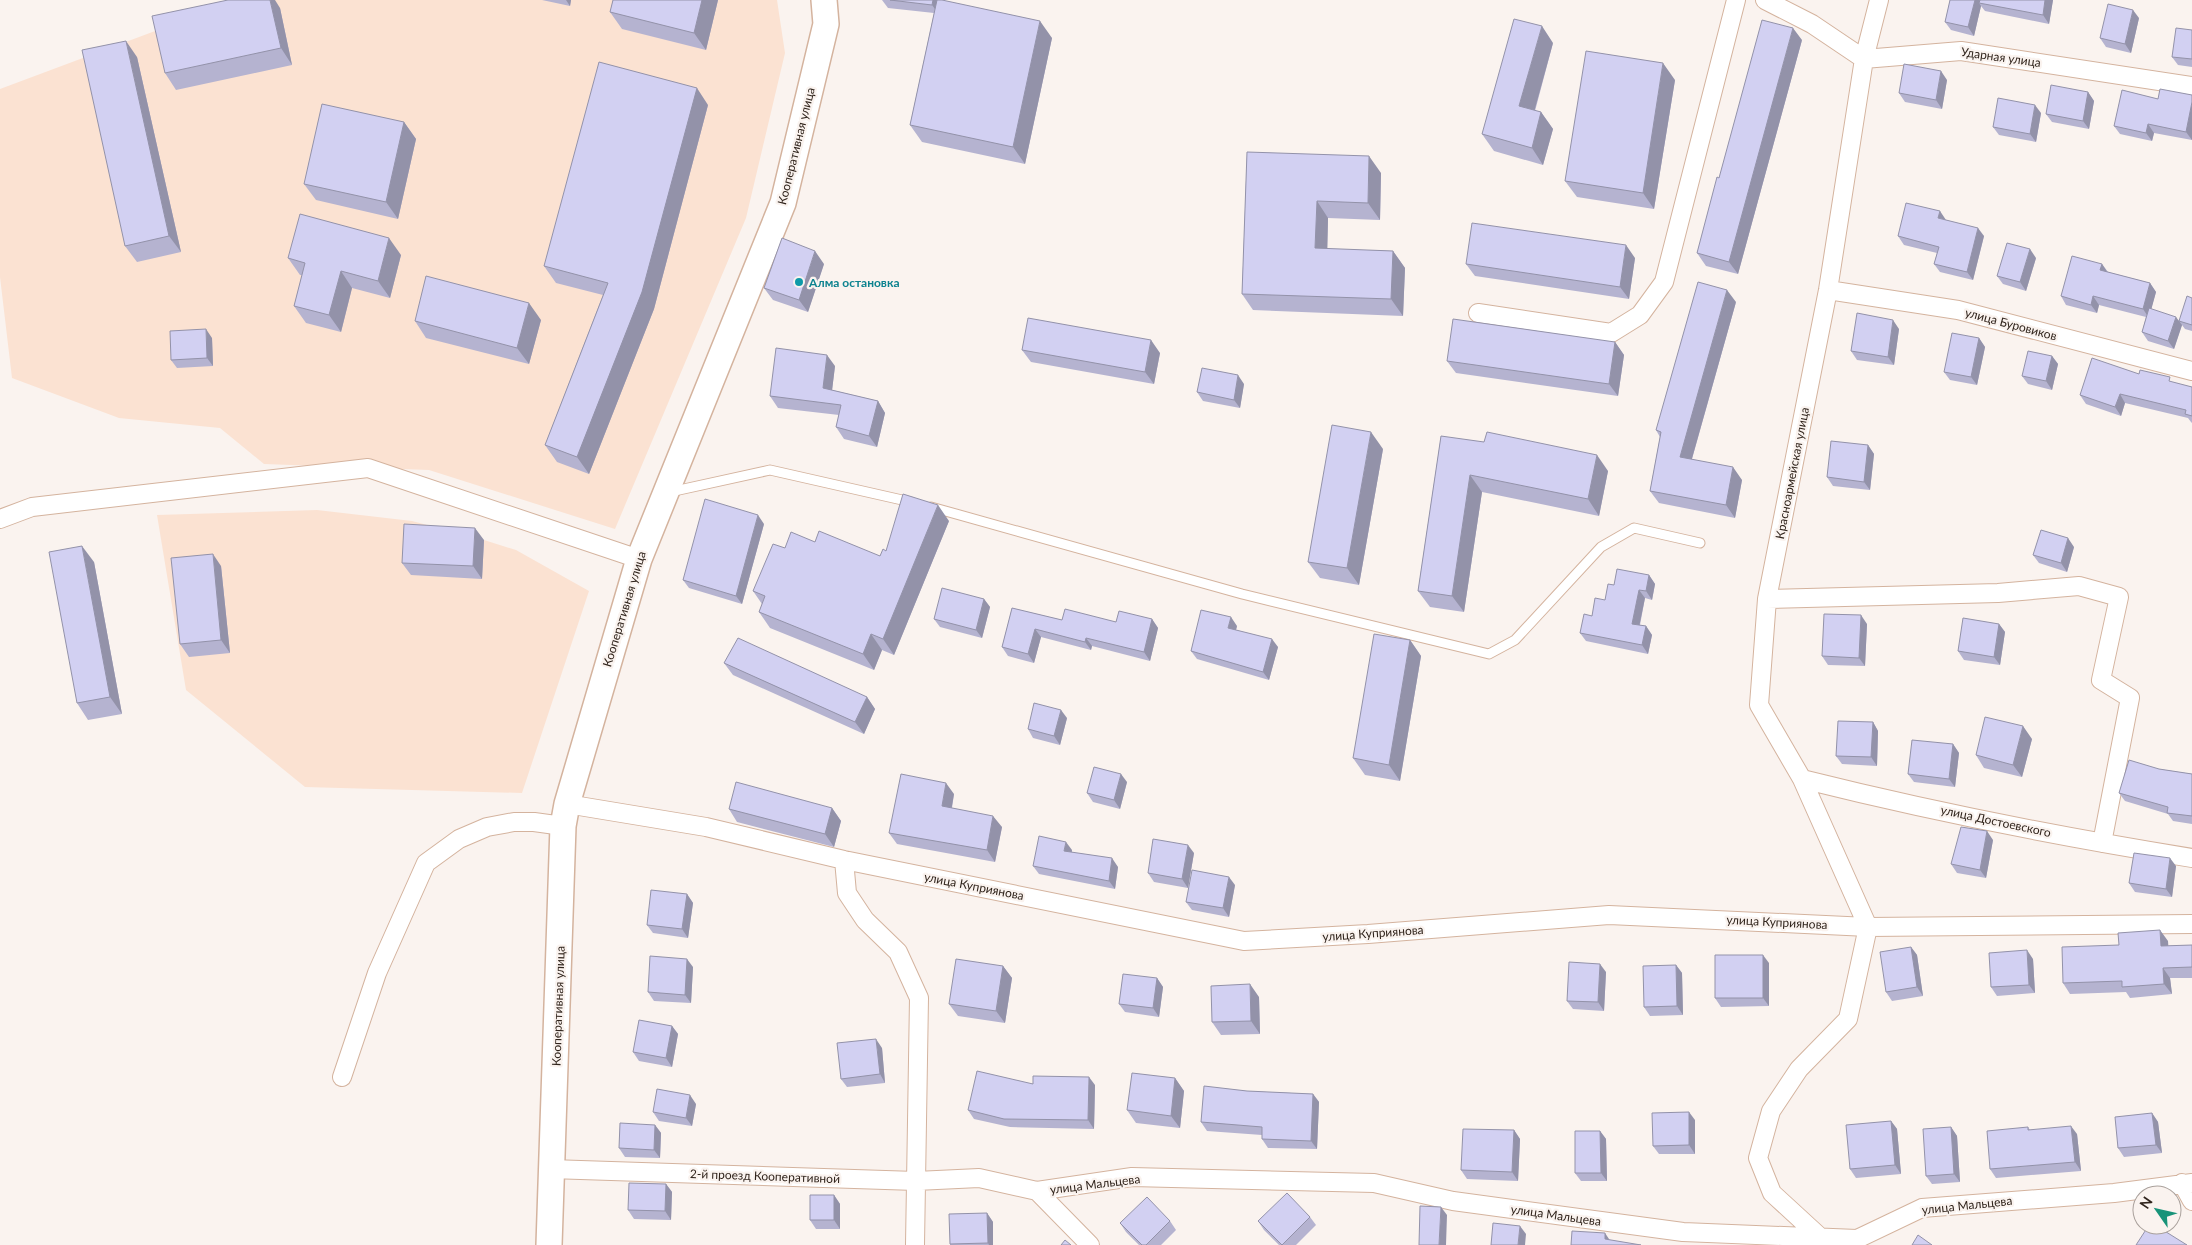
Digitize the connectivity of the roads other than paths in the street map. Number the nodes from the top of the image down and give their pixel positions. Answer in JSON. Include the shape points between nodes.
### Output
{"nodes":[{"id":1,"x":824,"y":0,"type":"edge"},
{"id":2,"x":1736,"y":0,"type":"edge"},
{"id":3,"x":1765,"y":0,"type":"edge"},
{"id":4,"x":1879,"y":0,"type":"edge"},
{"id":5,"x":1864,"y":59,"type":"junction"},
{"id":6,"x":2192,"y":86,"type":"edge"},
{"id":7,"x":1828,"y":290,"type":"junction"},
{"id":8,"x":1478,"y":313,"type":"dead end"},
{"id":9,"x":2192,"y":371,"type":"edge"},
{"id":10,"x":665,"y":494,"type":"junction"},
{"id":11,"x":0,"y":519,"type":"edge"},
{"id":12,"x":1700,"y":543,"type":"dead end"},
{"id":13,"x":639,"y":559,"type":"junction"},
{"id":14,"x":1767,"y":599,"type":"junction"},
{"id":15,"x":1802,"y":779,"type":"junction"},
{"id":16,"x":565,"y":815,"type":"junction"},
{"id":17,"x":2102,"y":843,"type":"junction"},
{"id":18,"x":2192,"y":858,"type":"edge"},
{"id":19,"x":844,"y":860,"type":"junction"},
{"id":20,"x":2192,"y":924,"type":"edge"},
{"id":21,"x":1868,"y":926,"type":"junction"},
{"id":22,"x":342,"y":1077,"type":"dead end"},
{"id":23,"x":550,"y":1169,"type":"junction"},
{"id":24,"x":916,"y":1181,"type":"junction"},
{"id":25,"x":2187,"y":1183,"type":"edge"},
{"id":26,"x":1037,"y":1191,"type":"junction"},
{"id":27,"x":2192,"y":1201,"type":"edge"},
{"id":28,"x":1683,"y":1232,"type":"junction"},
{"id":29,"x":1821,"y":1238,"type":"junction"},
{"id":30,"x":1856,"y":1242,"type":"edge"},
{"id":31,"x":549,"y":1245,"type":"edge"},
{"id":32,"x":915,"y":1245,"type":"edge"},
{"id":33,"x":1090,"y":1245,"type":"edge"},
{"id":34,"x":1696,"y":1245,"type":"edge"}],
"edges":[{"from":1,"to":10,"type":"main road","name":"Кооперативная улица","via":[[826,24],[783,203]]},
{"from":2,"to":8,"type":"street","via":[[1664,282],[1640,315],[1611,333]]},
{"from":3,"to":5,"type":"street","via":[[1812,24]]},
{"from":4,"to":5,"type":"street","name":"Красноармейская улица"},
{"from":5,"to":6,"type":"street","name":"Ударная улица","via":[[1961,50]]},
{"from":5,"to":7,"type":"street","name":"Красноармейская улица"},
{"from":7,"to":9,"type":"street","name":"улица Буровиков","via":[[1958,310]]},
{"from":7,"to":14,"type":"street","name":"Красноармейская улица"},
{"from":10,"to":12,"type":"lane","via":[[770,470],[919,504],[1242,594],[1489,654],[1515,640],[1601,547],[1634,528]]},
{"from":10,"to":13,"type":"main road","name":"Кооперативная улица"},
{"from":11,"to":13,"type":"street","via":[[32,507],[368,468]]},
{"from":13,"to":16,"type":"main road","name":"Кооперативная улица"},
{"from":14,"to":15,"type":"street","name":"Красноармейская улица","via":[[1759,706]]},
{"from":14,"to":17,"type":"street","via":[[1998,593],[2079,586],[2119,597],[2101,680],[2130,698]]},
{"from":15,"to":17,"type":"street","name":"улица Достоевского"},
{"from":15,"to":21,"type":"street","name":"Красноармейская улица"},
{"from":16,"to":19,"type":"street","name":"улица Куприянова","via":[[706,827]]},
{"from":16,"to":22,"type":"street","name":"улица Куприянова","via":[[486,827],[459,838],[426,863],[377,973]]},
{"from":16,"to":23,"type":"main road","name":"Кооперативная улица","via":[[555,1112]]},
{"from":17,"to":18,"type":"street","name":"улица Достоевского"},
{"from":19,"to":21,"type":"street","name":"улица Куприянова","via":[[1244,940],[1609,915]]},
{"from":19,"to":24,"type":"street","via":[[847,893],[865,920],[898,952],[919,998]]},
{"from":20,"to":21,"type":"street","name":"улица Куприянова"},
{"from":21,"to":29,"type":"street","via":[[1848,1019],[1799,1069],[1771,1111],[1758,1158],[1772,1193]]},
{"from":23,"to":24,"type":"street","name":"2-й проезд Кооперативной"},
{"from":23,"to":31,"type":"main road","name":"Кооперативная улица"},
{"from":24,"to":26,"type":"street","name":"улица Мальцева","via":[[979,1178]]},
{"from":24,"to":32,"type":"street"},
{"from":25,"to":27,"type":"street"},
{"from":25,"to":30,"type":"street","name":"улица Мальцева","via":[[2114,1193],[1922,1208]]},
{"from":26,"to":28,"type":"street","name":"улица Мальцева","via":[[1132,1177],[1374,1183],[1453,1202]]},
{"from":26,"to":33,"type":"street"},
{"from":28,"to":29,"type":"street","name":"улица Мальцева"},
{"from":28,"to":34,"type":"street"},
{"from":29,"to":30,"type":"street","name":"улица Мальцева"}]}
